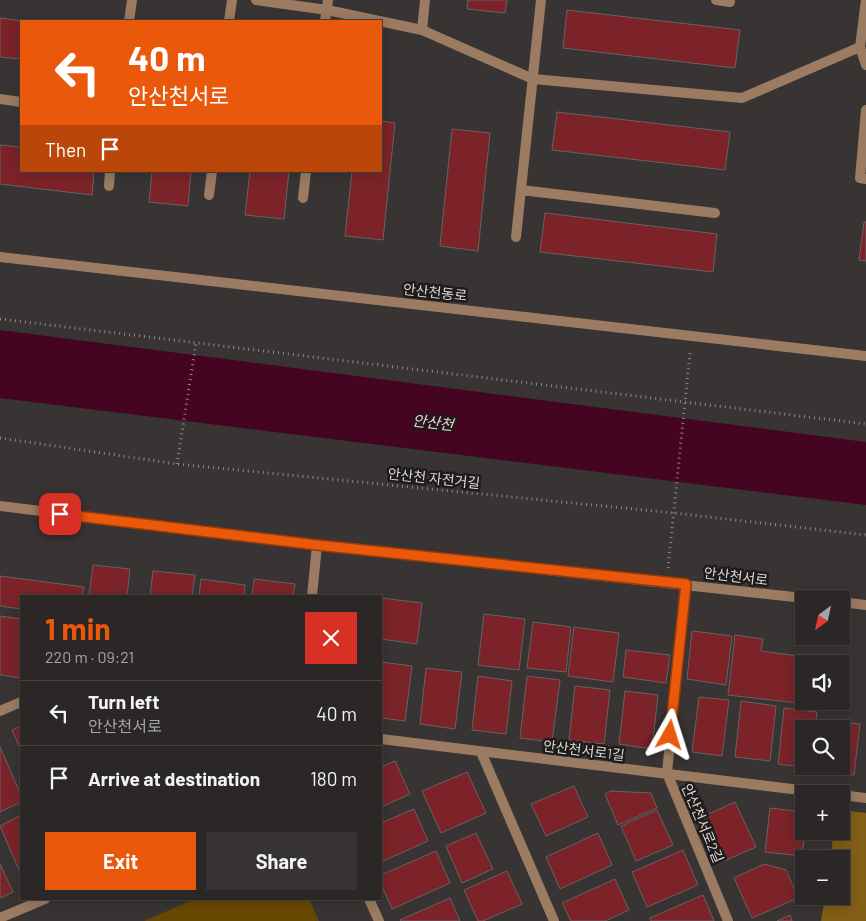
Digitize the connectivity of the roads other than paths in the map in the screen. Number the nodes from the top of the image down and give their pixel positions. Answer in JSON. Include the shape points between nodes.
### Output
{"nodes":[{"id":1,"x":132,"y":0,"type":"edge"},
{"id":2,"x":232,"y":0,"type":"edge"},
{"id":3,"x":256,"y":0,"type":"edge"},
{"id":4,"x":425,"y":0,"type":"edge"},
{"id":5,"x":541,"y":0,"type":"edge"},
{"id":6,"x":716,"y":0,"type":"edge"},
{"id":7,"x":866,"y":0,"type":"edge"},
{"id":8,"x":730,"y":2,"type":"dead end"},
{"id":9,"x":327,"y":5,"type":"edge"},
{"id":10,"x":129,"y":20,"type":"edge"},
{"id":11,"x":229,"y":20,"type":"edge"},
{"id":12,"x":325,"y":20,"type":"edge"},
{"id":13,"x":422,"y":30,"type":"junction"},
{"id":14,"x":860,"y":48,"type":"junction"},
{"id":15,"x":866,"y":65,"type":"edge"},
{"id":16,"x":533,"y":79,"type":"junction"},
{"id":17,"x":0,"y":99,"type":"edge"},
{"id":18,"x":20,"y":102,"type":"edge"},
{"id":19,"x":866,"y":110,"type":"edge"},
{"id":20,"x":865,"y":126,"type":"edge"},
{"id":21,"x":110,"y":172,"type":"edge"},
{"id":22,"x":212,"y":172,"type":"edge"},
{"id":23,"x":306,"y":172,"type":"edge"},
{"id":24,"x":866,"y":179,"type":"edge"},
{"id":25,"x":109,"y":186,"type":"dead end"},
{"id":26,"x":521,"y":190,"type":"junction"},
{"id":27,"x":209,"y":194,"type":"dead end"},
{"id":28,"x":303,"y":198,"type":"dead end"},
{"id":29,"x":715,"y":213,"type":"dead end"},
{"id":30,"x":516,"y":238,"type":"dead end"},
{"id":31,"x":0,"y":256,"type":"edge"},
{"id":32,"x":866,"y":356,"type":"edge"},
{"id":33,"x":0,"y":506,"type":"edge"},
{"id":34,"x":317,"y":545,"type":"junction"},
{"id":35,"x":686,"y":584,"type":"junction"},
{"id":36,"x":312,"y":595,"type":"edge"},
{"id":37,"x":795,"y":597,"type":"edge"},
{"id":38,"x":850,"y":603,"type":"edge"},
{"id":39,"x":866,"y":605,"type":"edge"},
{"id":40,"x":20,"y":702,"type":"edge"},
{"id":41,"x":0,"y":711,"type":"edge"},
{"id":42,"x":382,"y":740,"type":"edge"},
{"id":43,"x":481,"y":752,"type":"junction"},
{"id":44,"x":667,"y":773,"type":"junction"},
{"id":45,"x":795,"y":789,"type":"edge"},
{"id":46,"x":850,"y":796,"type":"edge"},
{"id":47,"x":866,"y":798,"type":"edge"},
{"id":48,"x":43,"y":900,"type":"edge"},
{"id":49,"x":369,"y":900,"type":"edge"},
{"id":50,"x":0,"y":918,"type":"edge"},
{"id":51,"x":378,"y":921,"type":"edge"},
{"id":52,"x":554,"y":921,"type":"edge"},
{"id":53,"x":728,"y":921,"type":"edge"}],
"edges":[{"from":1,"to":10,"type":"street"},
{"from":2,"to":11,"type":"street"},
{"from":3,"to":9,"type":"street"},
{"from":4,"to":13,"type":"street"},
{"from":5,"to":16,"type":"street"},
{"from":6,"to":8,"type":"street"},
{"from":7,"to":14,"type":"street"},
{"from":9,"to":12,"type":"street"},
{"from":9,"to":13,"type":"street"},
{"from":13,"to":16,"type":"street"},
{"from":14,"to":15,"type":"street"},
{"from":14,"to":16,"type":"street","via":[[742,98]]},
{"from":16,"to":26,"type":"street"},
{"from":17,"to":18,"type":"street"},
{"from":19,"to":20,"type":"street"},
{"from":20,"to":24,"type":"street","via":[[860,178]]},
{"from":21,"to":25,"type":"street"},
{"from":22,"to":27,"type":"street"},
{"from":23,"to":28,"type":"street"},
{"from":26,"to":29,"type":"street"},
{"from":26,"to":30,"type":"street"},
{"from":31,"to":32,"type":"street","name":"안산천동로"},
{"from":33,"to":34,"type":"street","name":"안산천서로"},
{"from":34,"to":35,"type":"street","name":"안산천서로"},
{"from":34,"to":36,"type":"street"},
{"from":35,"to":37,"type":"street","name":"안산천서로"},
{"from":35,"to":44,"type":"street","name":"안산천서로2길"},
{"from":38,"to":39,"type":"street"},
{"from":40,"to":41,"type":"street"},
{"from":42,"to":43,"type":"street","name":"안산천서로1길"},
{"from":43,"to":44,"type":"street","name":"안산천서로1길"},
{"from":43,"to":52,"type":"street"},
{"from":44,"to":45,"type":"street","name":"안산천서로1길"},
{"from":44,"to":53,"type":"street","name":"안산천서로2길"},
{"from":46,"to":47,"type":"street"},
{"from":48,"to":50,"type":"street"},
{"from":49,"to":51,"type":"street"}]}
